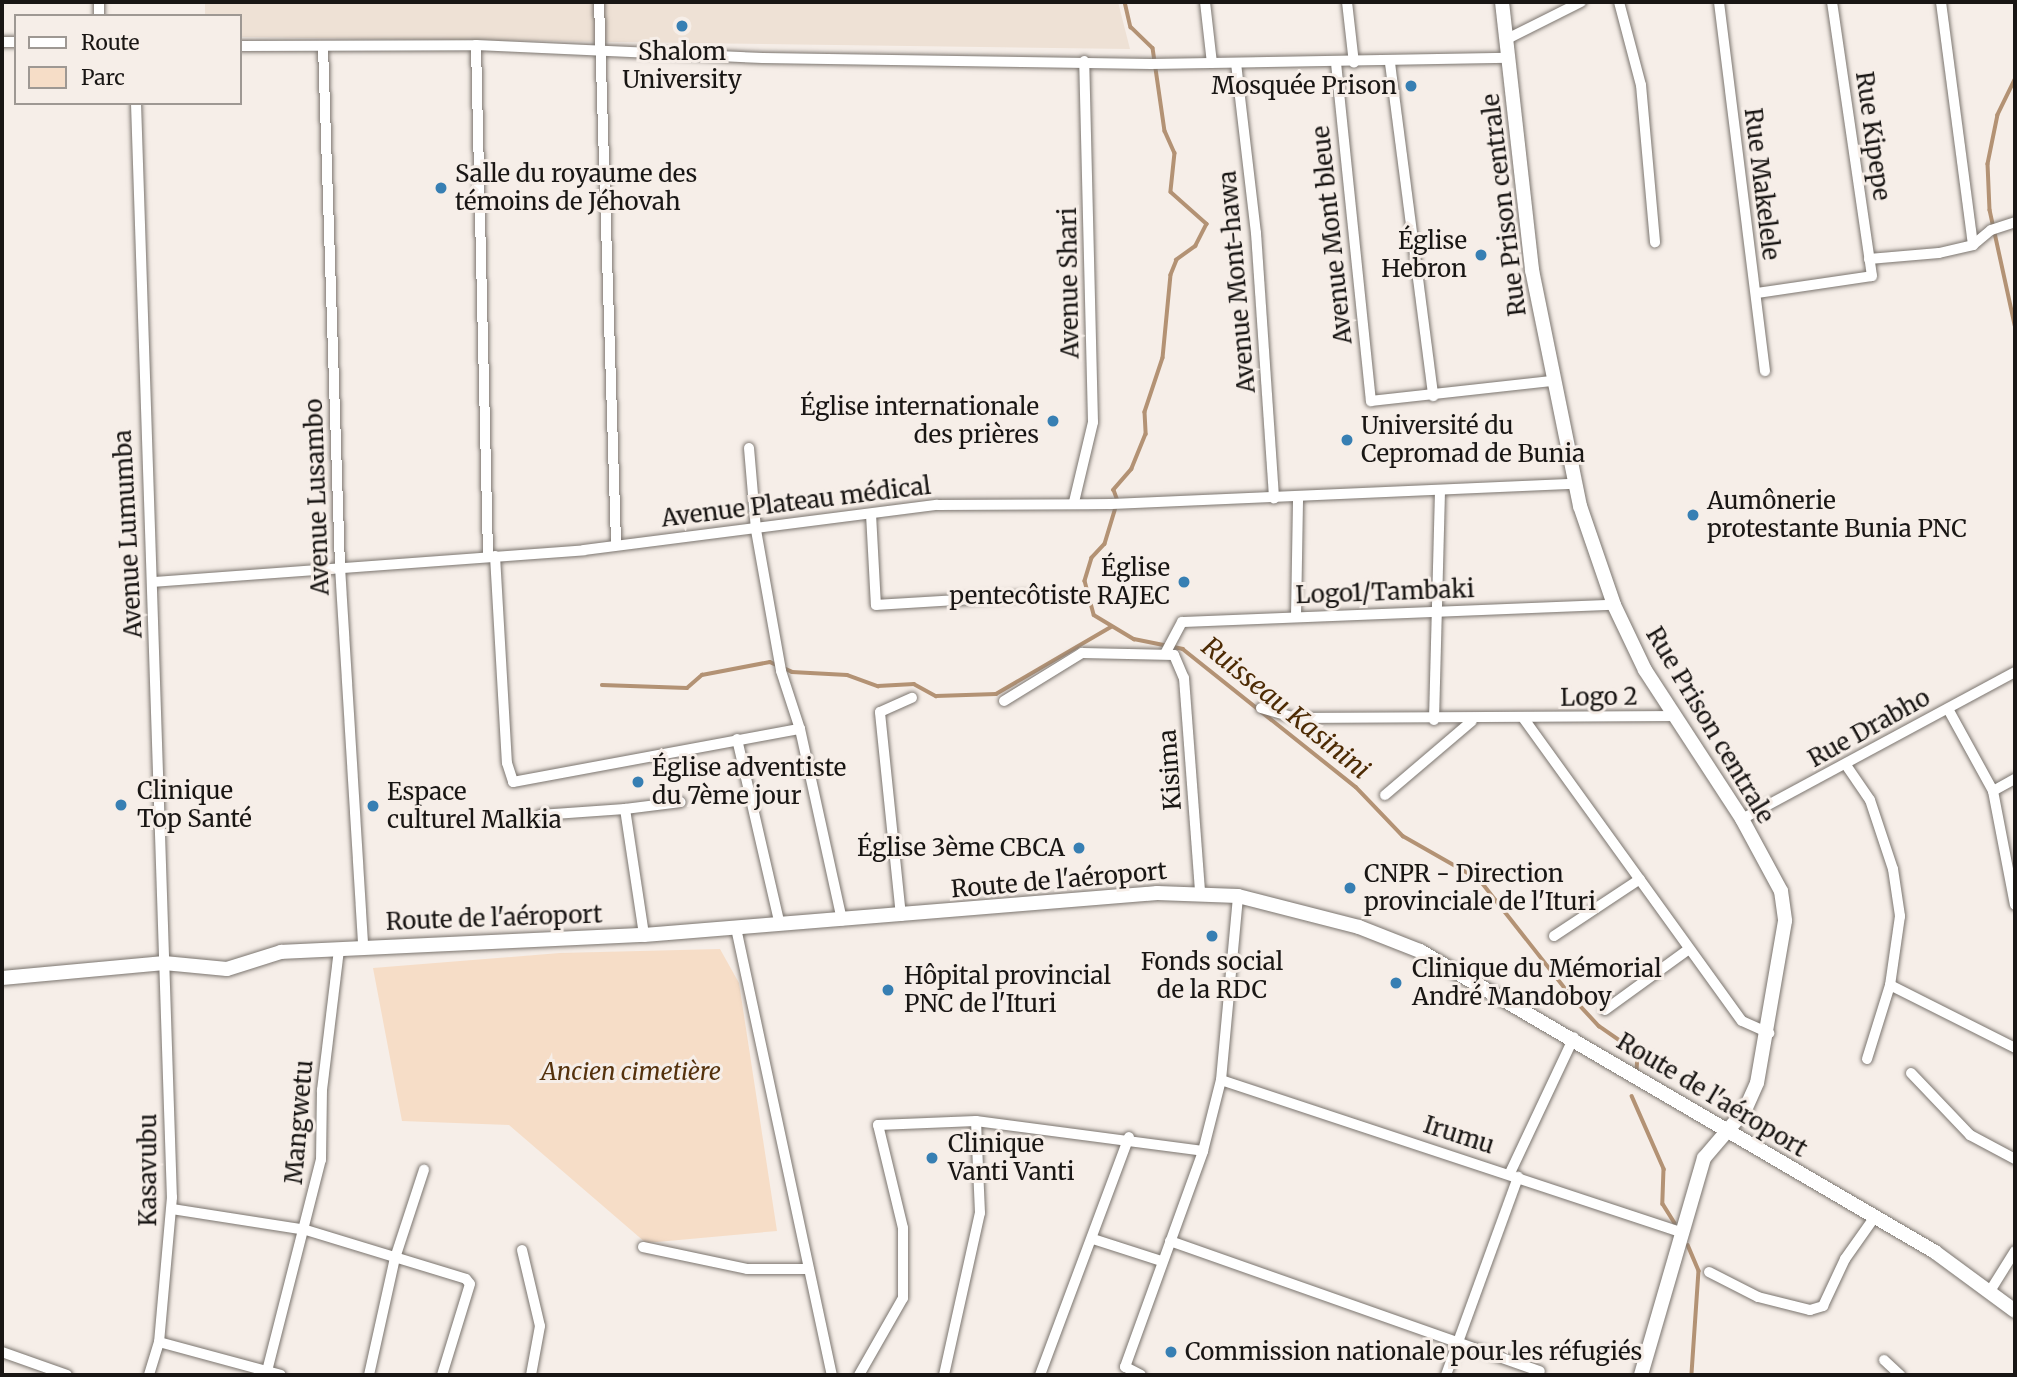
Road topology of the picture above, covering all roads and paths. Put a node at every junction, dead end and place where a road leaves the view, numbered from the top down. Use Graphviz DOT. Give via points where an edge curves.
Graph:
graph roads {
  1 [pos="599,2"];
  2 [pos="1205,2"];
  3 [pos="1347,2"];
  4 [pos="1502,2"];
  5 [pos="1581,2"];
  6 [pos="1619,2"];
  7 [pos="1718,2"];
  8 [pos="1832,2"];
  9 [pos="1941,2"];
  10 [pos="1507,39"];
  11 [pos="476,45"];
  12 [pos="242,46"];
  13 [pos="323,46"];
  14 [pos="604,50"];
  15 [pos="1509,58"];
  16 [pos="1084,61"];
  17 [pos="1212,63"];
  18 [pos="1236,63"];
  19 [pos="1336,63"];
  20 [pos="1354,63"];
  21 [pos="1390,63"];
  22 [pos="136,105"];
  23 [pos="2015,222"];
  24 [pos="1655,242"];
  25 [pos="1973,245"];
  26 [pos="1868,259"];
  27 [pos="1757,293"];
  28 [pos="1765,371"];
  29 [pos="1551,381"];
  30 [pos="1433,396"];
  31 [pos="749,448"];
  32 [pos="1575,484"];
  33 [pos="1440,489"];
  34 [pos="1298,497"];
  35 [pos="1275,498"];
  36 [pos="1074,502"];
  37 [pos="871,514"];
  38 [pos="756,530"];
  39 [pos="616,543"];
  40 [pos="491,556"];
  41 [pos="340,568"];
  42 [pos="153,582"];
  43 [pos="1041,595"];
  44 [pos="1614,605"];
  45 [pos="1437,611"];
  46 [pos="1296,616"];
  47 [pos="1167,647"];
  48 [pos="2015,672"];
  49 [pos="912,698"];
  50 [pos="1004,701"];
  51 [pos="1261,708"];
  52 [pos="1948,709"];
  53 [pos="1674,716"];
  54 [pos="1524,719"];
  55 [pos="1434,720"];
  56 [pos="1472,721"];
  57 [pos="800,729"];
  58 [pos="737,739"];
  59 [pos="1846,765"];
  60 [pos="2015,779"];
  61 [pos="1993,791"];
  62 [pos="1385,795"];
  63 [pos="681,802"];
  64 [pos="625,809"];
  65 [pos="540,816"];
  66 [pos="1742,820"];
  67 [pos="1640,878"];
  68 [pos="2014,884"];
  69 [pos="1200,893"];
  70 [pos="1238,896"];
  71 [pos="2015,905"];
  72 [pos="901,916"];
  73 [pos="842,920"];
  74 [pos="780,925"];
  75 [pos="736,928"];
  76 [pos="645,935"];
  77 [pos="1554,936"];
  78 [pos="363,947"];
  79 [pos="1689,949"];
  80 [pos="339,950"];
  81 [pos="164,963"];
  82 [pos="2,978"];
  83 [pos="1890,985"];
  84 [pos="1605,1010"];
  85 [pos="1769,1033"];
  86 [pos="1574,1037"];
  87 [pos="2015,1048"];
  88 [pos="1867,1059"];
  89 [pos="1911,1073"];
  90 [pos="1222,1080"];
  91 [pos="976,1121"];
  92 [pos="1726,1133"];
  93 [pos="1129,1137"];
  94 [pos="1203,1151"];
  95 [pos="2015,1159"];
  96 [pos="424,1170"];
  97 [pos="1514,1175"];
  98 [pos="172,1209"];
  99 [pos="1874,1218"];
  100 [pos="306,1230"];
  101 [pos="1683,1233"];
  102 [pos="1093,1239"];
  103 [pos="1170,1241"];
  104 [pos="643,1247"];
  105 [pos="522,1250"];
  106 [pos="2015,1251"];
  107 [pos="395,1258"];
  108 [pos="1161,1261"];
  109 [pos="808,1269"];
  110 [pos="1709,1272"];
  111 [pos="1990,1291"];
  112 [pos="2015,1311"];
  113 [pos="159,1342"];
  114 [pos="1458,1344"];
  115 [pos="2,1352"];
  116 [pos="1884,1360"];
  117 [pos="1540,1371"];
  118 [pos="267,1374"];
  119 [pos="67,1375"];
  120 [pos="149,1375"];
  121 [pos="281,1375"];
  122 [pos="369,1375"];
  123 [pos="442,1375"];
  124 [pos="531,1375"];
  125 [pos="832,1375"];
  126 [pos="859,1375"];
  127 [pos="944,1375"];
  128 [pos="1040,1375"];
  129 [pos="1141,1375"];
  130 [pos="1446,1375"];
  131 [pos="1641,1375"];
  132 [pos="1900,1375"];
  1 -- 14 [label="street"];
  2 -- 17 [label="street"];
  3 -- 20 [label="street"];
  4 -- 10 [label="street, Rue Prison centrale"];
  5 -- 10 [label="street"];
  6 -- 24 [label="street" via="1641,85"];
  7 -- 27 [label="street, Rue Makelele"];
  8 -- 26 [label="street, Rue Kipepe"];
  9 -- 25 [label="street"];
  10 -- 15 [label="street, Rue Prison centrale"];
  11 -- 13 [label="street"];
  11 -- 14 [label="street"];
  11 -- 40 [label="street"];
  12 -- 13 [label="street"];
  13 -- 41 [label="street, Avenue Lusambo"];
  14 -- 16 [label="street" via="763,58"];
  14 -- 39 [label="street"];
  15 -- 21 [label="street"];
  15 -- 29 [label="street, Rue Prison centrale" via="1532,270"];
  16 -- 17 [label="street"];
  16 -- 36 [label="street, Avenue Shari" via="1093,422"];
  17 -- 18 [label="street"];
  18 -- 19 [label="street"];
  18 -- 35 [label="street, Avenue Mont-hawa" via="1256,233"];
  19 -- 20 [label="street"];
  19 -- 30 [label="street, Avenue Mont bleue" via="1371,401"];
  20 -- 21 [label="street"];
  21 -- 30 [label="street"];
  22 -- 42 [label="street, Avenue Lumumba" via="143,441"];
  23 -- 25 [label="street" via="1996,228"];
  25 -- 26 [label="street"];
  26 -- 27 [label="street, Rue Kipepe" via="1871,276"];
  27 -- 28 [label="street, Rue Makelele"];
  29 -- 30 [label="street"];
  29 -- 32 [label="street, Rue Prison centrale"];
  31 -- 38 [label="street"];
  32 -- 33 [label="street, Avenue Plateau médical"];
  32 -- 44 [label="street, Rue Prison centrale"];
  33 -- 34 [label="street, Avenue Plateau médical"];
  33 -- 45 [label="street"];
  34 -- 35 [label="street, Avenue Plateau médical"];
  34 -- 46 [label="street"];
  35 -- 36 [label="street, Avenue Plateau médical"];
  36 -- 37 [label="street, Avenue Plateau médical" via="937,505"];
  37 -- 38 [label="street, Avenue Plateau médical"];
  37 -- 43 [label="street" via="876,605"];
  38 -- 39 [label="street, Avenue Plateau médical"];
  38 -- 57 [label="street" via="780,671"];
  39 -- 40 [label="street, Avenue Plateau médical"];
  40 -- 41 [label="street, Avenue Plateau médical"];
  40 -- 58 [label="street" via="513,782"];
  41 -- 42 [label="street, Avenue Plateau médical"];
  41 -- 78 [label="street, Avenue Lusambo"];
  42 -- 81 [label="street, Avenue Lumumba"];
  44 -- 45 [label="street, Logo1/Tambaki"];
  44 -- 53 [label="street, Rue Prison centrale"];
  45 -- 46 [label="street, Logo1/Tambaki"];
  45 -- 55 [label="street"];
  46 -- 47 [label="street, Logo1/Tambaki" via="1182,621"];
  47 -- 50 [label="street" via="1082,653"];
  47 -- 69 [label="street, Kisima" via="1184,678"];
  48 -- 52 [label="street, Rue Drabho"];
  49 -- 72 [label="street" via="880,712"];
  51 -- 55 [label="street, Logo 2" via="1297,718"];
  52 -- 59 [label="street, Rue Drabho"];
  52 -- 61 [label="street"];
  53 -- 54 [label="street, Logo 2"];
  53 -- 66 [label="street, Rue Prison centrale"];
  54 -- 56 [label="street, Logo 2"];
  54 -- 67 [label="street"];
  55 -- 56 [label="street, Logo 2"];
  56 -- 62 [label="street"];
  57 -- 58 [label="street"];
  57 -- 73 [label="street"];
  58 -- 74 [label="street"];
  59 -- 66 [label="street, Rue Drabho"];
  59 -- 83 [label="street" via="1870,800 1893,869 1900,916"];
  60 -- 61 [label="street"];
  61 -- 68 [label="street"];
  63 -- 64 [label="street"];
  64 -- 65 [label="street"];
  64 -- 76 [label="street"];
  66 -- 85 [label="street, Rue Prison centrale" via="1781,891 1785,922"];
  67 -- 77 [label="street"];
  67 -- 79 [label="street"];
  68 -- 71 [label="street"];
  69 -- 70 [label="street, Route de l'aéroport"];
  69 -- 72 [label="street, Route de l'aéroport"];
  70 -- 86 [label="street, Route de l'aéroport" via="1359,927 1420,951"];
  70 -- 90 [label="street"];
  72 -- 73 [label="street, Route de l'aéroport"];
  73 -- 74 [label="street, Route de l'aéroport"];
  74 -- 75 [label="street, Route de l'aéroport"];
  75 -- 76 [label="street, Route de l'aéroport"];
  75 -- 109 [label="street"];
  76 -- 78 [label="street, Route de l'aéroport"];
  78 -- 80 [label="street, Route de l'aéroport"];
  79 -- 84 [label="street"];
  79 -- 85 [label="street" via="1742,1021"];
  80 -- 81 [label="street, Route de l'aéroport" via="281,952 227,969"];
  80 -- 100 [label="street, Mangwetu" via="322,1090 321,1160"];
  81 -- 82 [label="street, Route de l'aéroport"];
  81 -- 98 [label="street, Kasavubu"];
  83 -- 87 [label="street"];
  83 -- 88 [label="street"];
  85 -- 92 [label="street, Rue Prison centrale" via="1753,1092"];
  86 -- 92 [label="street, Route de l'aéroport"];
  86 -- 97 [label="street"];
  89 -- 95 [label="street" via="1970,1135"];
  90 -- 94 [label="street"];
  90 -- 97 [label="street, Irumu"];
  91 -- 93 [label="street"];
  91 -- 126 [label="street" via="878,1125 903,1228 903,1298"];
  91 -- 127 [label="street" via="980,1213"];
  92 -- 99 [label="street, Route de l'aéroport"];
  92 -- 101 [label="street, Rue Prison centrale" via="1704,1158"];
  93 -- 94 [label="street"];
  93 -- 102 [label="street"];
  94 -- 103 [label="street"];
  96 -- 107 [label="street"];
  97 -- 101 [label="street, Irumu"];
  97 -- 114 [label="street"];
  98 -- 100 [label="street"];
  98 -- 113 [label="street, Kasavubu"];
  99 -- 110 [label="street" via="1845,1259 1823,1306 1810,1310 1758,1297"];
  99 -- 111 [label="street, Route de l'aéroport"];
  100 -- 107 [label="street"];
  100 -- 118 [label="street, Mangwetu"];
  101 -- 131 [label="street, Rue Prison centrale"];
  102 -- 108 [label="street"];
  102 -- 128 [label="street"];
  103 -- 108 [label="street"];
  103 -- 114 [label="street"];
  104 -- 109 [label="street" via="747,1269"];
  105 -- 124 [label="street" via="540,1326"];
  106 -- 111 [label="street"];
  107 -- 122 [label="street"];
  107 -- 123 [label="street" via="470,1284"];
  108 -- 129 [label="street" via="1125,1367"];
  109 -- 125 [label="street"];
  111 -- 112 [label="street, Route de l'aéroport"];
  113 -- 118 [label="street"];
  113 -- 120 [label="street, Kasavubu"];
  114 -- 117 [label="street"];
  114 -- 130 [label="street"];
  115 -- 119 [label="street"];
  116 -- 132 [label="street"];
  118 -- 121 [label="street"];
}
